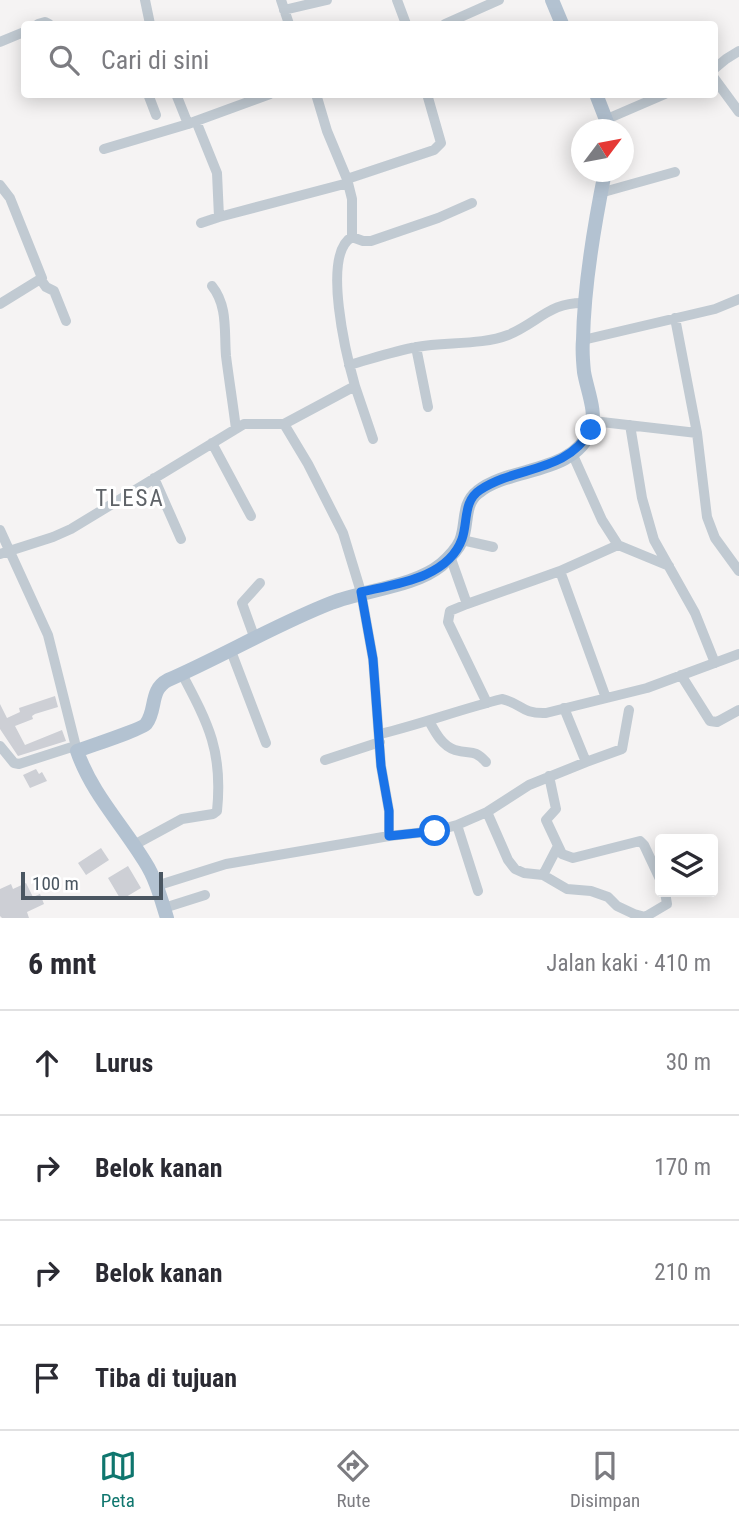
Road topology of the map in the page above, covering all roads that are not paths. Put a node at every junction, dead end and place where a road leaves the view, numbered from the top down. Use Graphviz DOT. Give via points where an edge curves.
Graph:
graph roads {
  1 [pos="145,0"];
  2 [pos="327,0"];
  3 [pos="397,0"];
  4 [pos="499,0"];
  5 [pos="552,0"];
  6 [pos="283,5"];
  7 [pos="149,21"];
  8 [pos="405,21"];
  9 [pos="452,21"];
  10 [pos="561,21"];
  11 [pos="21,33"];
  12 [pos="0,41"];
  13 [pos="739,51"];
  14 [pos="718,66"];
  15 [pos="718,82"];
  16 [pos="150,98"];
  17 [pos="178,98"];
  18 [pos="259,98"];
  19 [pos="317,98"];
  20 [pos="428,98"];
  21 [pos="598,98"];
  22 [pos="658,98"];
  23 [pos="739,112"];
  24 [pos="156,115"];
  25 [pos="607,119"];
  26 [pos="618,119"];
  27 [pos="192,123"];
  28 [pos="104,149"];
  29 [pos="675,172"];
  30 [pos="347,181"];
  31 [pos="603,182"];
  32 [pos="0,185"];
  33 [pos="600,193"];
  34 [pos="472,203"];
  35 [pos="219,217"];
  36 [pos="201,223"];
  37 [pos="352,237"];
  38 [pos="41,280"];
  39 [pos="212,286"];
  40 [pos="739,299"];
  41 [pos="586,303"];
  42 [pos="0,304"];
  43 [pos="675,318"];
  44 [pos="66,321"];
  45 [pos="583,340"];
  46 [pos="416,347"];
  47 [pos="349,365"];
  48 [pos="355,386"];
  49 [pos="428,407"];
  50 [pos="593,421"];
  51 [pos="284,424"];
  52 [pos="630,425"];
  53 [pos="236,429"];
  54 [pos="698,433"];
  55 [pos="373,439"];
  56 [pos="212,443"];
  57 [pos="572,453"];
  58 [pos="154,478"];
  59 [pos="251,516"];
  60 [pos="0,530"];
  61 [pos="181,539"];
  62 [pos="462,540"];
  63 [pos="618,545"];
  64 [pos="493,547"];
  65 [pos="6,553"];
  66 [pos="450,556"];
  67 [pos="669,566"];
  68 [pos="560,571"];
  69 [pos="739,571"];
  70 [pos="260,583"];
  71 [pos="361,592"];
  72 [pos="467,604"];
  73 [pos="255,639"];
  74 [pos="231,651"];
  75 [pos="739,654"];
  76 [pos="715,663"];
  77 [pos="181,674"];
  78 [pos="681,675"];
  79 [pos="606,698"];
  80 [pos="487,702"];
  81 [pos="564,708"];
  82 [pos="629,710"];
  83 [pos="739,710"];
  84 [pos="429,721"];
  85 [pos="380,738"];
  86 [pos="266,743"];
  87 [pos="0,746"];
  88 [pos="76,749"];
  89 [pos="325,760"];
  90 [pos="486,762"];
  91 [pos="586,762"];
  92 [pos="549,776"];
  93 [pos="487,812"];
  94 [pos="457,825"];
  95 [pos="389,836"];
  96 [pos="134,845"];
  97 [pos="558,846"];
  98 [pos="655,868"];
  99 [pos="543,875"];
  100 [pos="156,886"];
  101 [pos="478,891"];
  102 [pos="205,895"];
  103 [pos="666,897"];
  104 [pos="166,913"];
  105 [pos="647,917"];
  1 -- 7 [label="street"];
  2 -- 6 [label="street"];
  3 -- 8 [label="street"];
  4 -- 9 [label="street"];
  5 -- 10 [label="main road"];
  11 -- 12 [label="street"];
  13 -- 14 [label="street"];
  15 -- 23 [label="street"];
  16 -- 24 [label="street"];
  17 -- 27 [label="street"];
  18 -- 27 [label="street"];
  19 -- 30 [label="street"];
  20 -- 30 [label="street" via="441,143 434,150"];
  21 -- 25 [label="main road"];
  22 -- 26 [label="street"];
  27 -- 28 [label="street"];
  27 -- 35 [label="street" via="217,173"];
  29 -- 33 [label="street"];
  30 -- 35 [label="street"];
  30 -- 37 [label="street"];
  31 -- 33 [label="main road"];
  32 -- 38 [label="street"];
  33 -- 41 [label="main road"];
  34 -- 37 [label="street" via="371,241"];
  35 -- 36 [label="street"];
  37 -- 47 [label="street" via="338,259 339,320"];
  38 -- 42 [label="street"];
  38 -- 44 [label="street" via="54,291"];
  39 -- 53 [label="street" via="223,310"];
  40 -- 43 [label="street"];
  41 -- 45 [label="main road"];
  41 -- 46 [label="street" via="553,308 492,340"];
  43 -- 45 [label="street"];
  43 -- 54 [label="street"];
  45 -- 50 [label="main road"];
  46 -- 47 [label="street"];
  46 -- 49 [label="street"];
  47 -- 48 [label="street"];
  48 -- 51 [label="street"];
  48 -- 55 [label="street"];
  50 -- 52 [label="street"];
  50 -- 57 [label="main road" via="585,440"];
  51 -- 53 [label="street" via="249,422"];
  51 -- 71 [label="street" via="343,533"];
  52 -- 54 [label="street"];
  52 -- 67 [label="street" via="648,519"];
  53 -- 56 [label="street"];
  54 -- 69 [label="street" via="707,517 715,538"];
  56 -- 58 [label="street"];
  56 -- 59 [label="street"];
  57 -- 62 [label="main road" via="478,491 468,506"];
  57 -- 63 [label="street"];
  58 -- 61 [label="street"];
  58 -- 65 [label="street" via="71,528"];
  60 -- 65 [label="street"];
  62 -- 64 [label="street"];
  62 -- 66 [label="main road"];
  63 -- 67 [label="street"];
  63 -- 68 [label="street"];
  65 -- 88 [label="street" via="48,635"];
  66 -- 71 [label="main road" via="411,580"];
  66 -- 72 [label="street"];
  67 -- 76 [label="street"];
  68 -- 72 [label="street"];
  68 -- 79 [label="street"];
  70 -- 73 [label="street" via="242,603"];
  71 -- 73 [label="main road"];
  71 -- 85 [label="street"];
  72 -- 80 [label="street" via="450,611 448,622"];
  73 -- 74 [label="main road"];
  74 -- 77 [label="main road"];
  74 -- 86 [label="street"];
  75 -- 76 [label="street"];
  76 -- 78 [label="street"];
  77 -- 88 [label="main road" via="159,686 142,728"];
  77 -- 96 [label="street" via="217,754 217,811 182,819"];
  78 -- 79 [label="street"];
  78 -- 83 [label="street" via="710,721"];
  79 -- 81 [label="street"];
  80 -- 81 [label="street" via="502,699 533,713"];
  80 -- 84 [label="street"];
  81 -- 91 [label="street"];
  82 -- 91 [label="street" via="622,749"];
  84 -- 85 [label="street"];
  84 -- 90 [label="street" via="452,750 476,752"];
  85 -- 89 [label="street"];
  85 -- 95 [label="street"];
  87 -- 88 [label="street" via="19,764"];
  88 -- 96 [label="main road" via="100,800"];
  91 -- 92 [label="street"];
  92 -- 93 [label="street"];
  92 -- 97 [label="street" via="556,809 546,820"];
  93 -- 94 [label="street"];
  93 -- 99 [label="street" via="515,869"];
  94 -- 95 [label="street"];
  94 -- 101 [label="street"];
  95 -- 100 [label="street" via="226,864"];
  96 -- 100 [label="main road"];
  97 -- 98 [label="street" via="573,858 640,841"];
  97 -- 99 [label="street"];
  99 -- 105 [label="street" via="566,889 591,891"];
  100 -- 104 [label="main road"];
  102 -- 104 [label="street"];
  103 -- 105 [label="street" via="667,904"];
}
